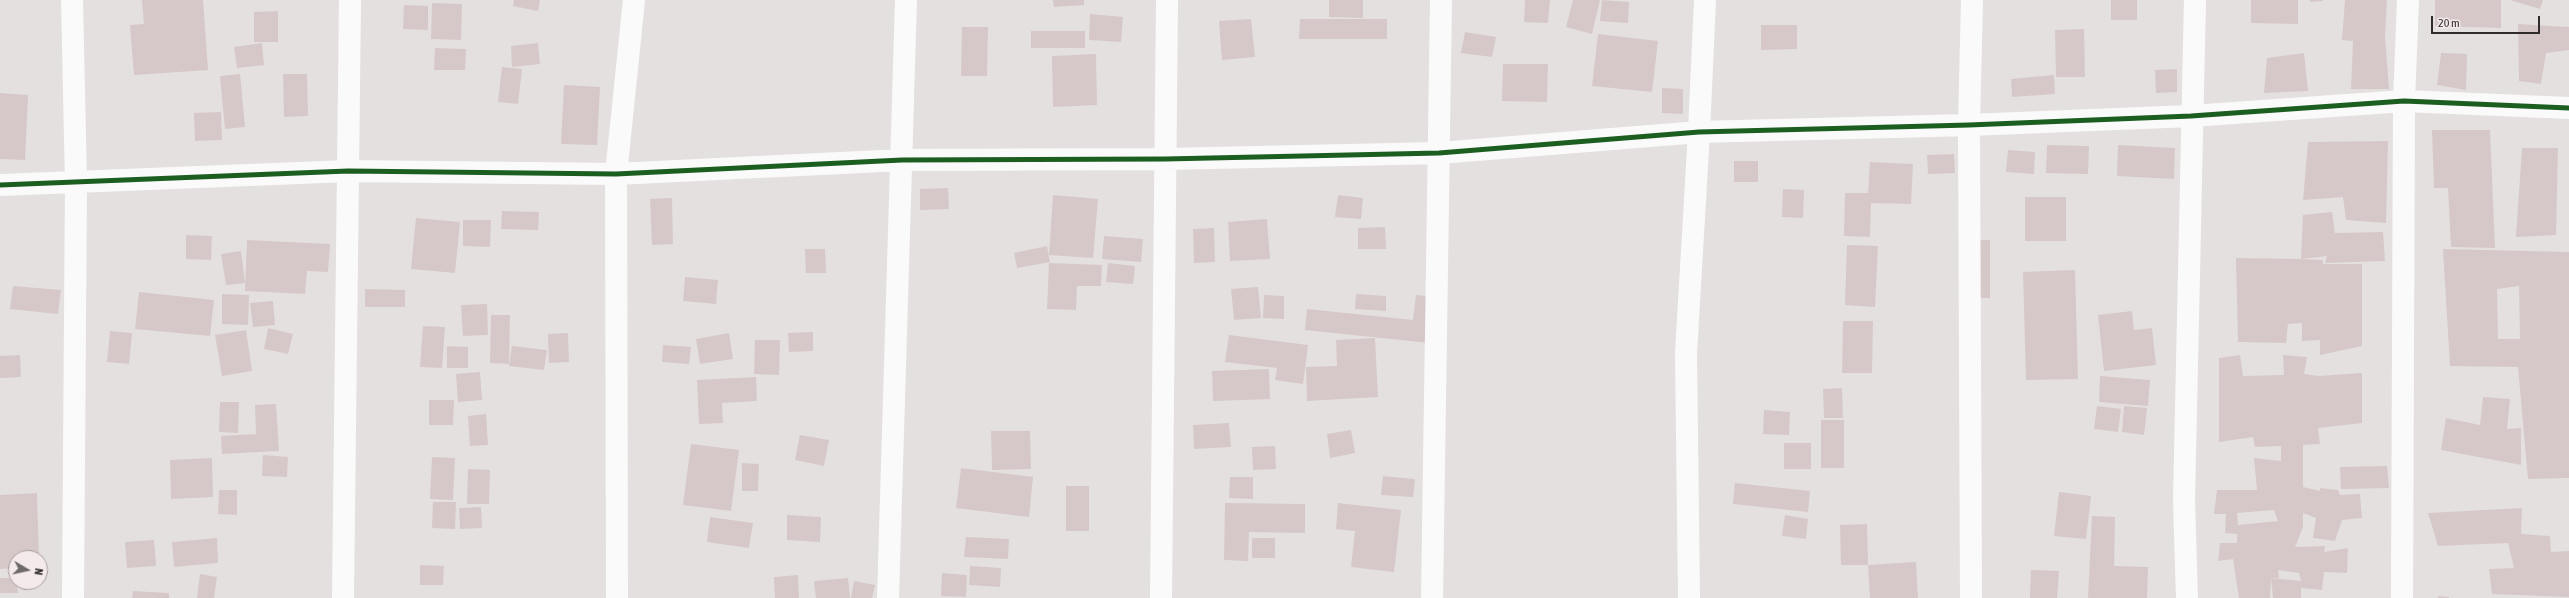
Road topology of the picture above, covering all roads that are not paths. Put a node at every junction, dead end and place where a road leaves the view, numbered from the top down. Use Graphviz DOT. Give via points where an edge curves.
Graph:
graph roads {
  1 [pos="72,0"];
  2 [pos="350,0"];
  3 [pos="634,0"];
  4 [pos="906,0"];
  5 [pos="1167,0"];
  6 [pos="1441,0"];
  7 [pos="1705,0"];
  8 [pos="1972,0"];
  9 [pos="2195,0"];
  10 [pos="2408,0"];
  11 [pos="2404,101"];
  12 [pos="2569,108"];
  13 [pos="2191,116"];
  14 [pos="1969,125"];
  15 [pos="1700,132"];
  16 [pos="1439,153"];
  17 [pos="1164,159"];
  18 [pos="902,160"];
  19 [pos="348,171"];
  20 [pos="616,174"];
  21 [pos="76,182"];
  22 [pos="0,185"];
  23 [pos="74,598"];
  24 [pos="343,598"];
  25 [pos="617,598"];
  26 [pos="888,598"];
  27 [pos="1161,598"];
  28 [pos="1432,598"];
  29 [pos="1689,598"];
  30 [pos="1971,598"];
  31 [pos="2187,598"];
  32 [pos="2402,598"];
  1 -- 21 [label="street"];
  2 -- 19 [label="street"];
  3 -- 20 [label="street"];
  4 -- 18 [label="street"];
  5 -- 17 [label="street"];
  6 -- 16 [label="street"];
  7 -- 15 [label="street"];
  8 -- 14 [label="street"];
  9 -- 13 [label="street"];
  10 -- 11 [label="street"];
  11 -- 12 [label="street"];
  11 -- 13 [label="street"];
  11 -- 32 [label="street"];
  13 -- 14 [label="street"];
  13 -- 31 [label="street" via="2184,500"];
  14 -- 15 [label="street"];
  14 -- 30 [label="street"];
  15 -- 16 [label="street"];
  15 -- 29 [label="street" via="1686,353"];
  16 -- 17 [label="street"];
  16 -- 28 [label="street"];
  17 -- 18 [label="street"];
  17 -- 27 [label="street"];
  18 -- 20 [label="street"];
  18 -- 26 [label="street"];
  19 -- 20 [label="street"];
  19 -- 21 [label="street"];
  19 -- 24 [label="street"];
  20 -- 25 [label="street"];
  21 -- 22 [label="street"];
  21 -- 23 [label="street"];
}
